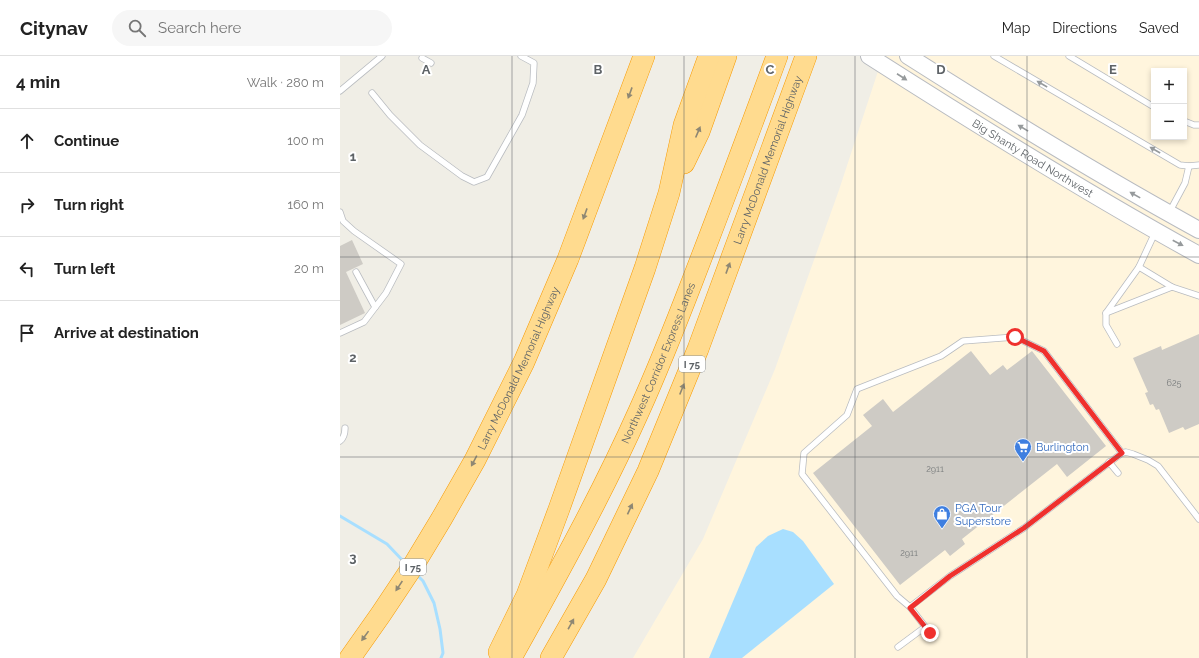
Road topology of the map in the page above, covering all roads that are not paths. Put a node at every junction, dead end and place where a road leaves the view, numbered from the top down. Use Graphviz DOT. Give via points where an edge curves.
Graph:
graph roads {
  1 [pos="382,56"];
  2 [pos="522,56"];
  3 [pos="644,56"];
  4 [pos="709,56"];
  5 [pos="726,56"];
  6 [pos="777,56"];
  7 [pos="869,56"];
  8 [pos="994,56"];
  9 [pos="1069,56"];
  10 [pos="806,57"];
  11 [pos="422,58"];
  12 [pos="915,59"];
  13 [pos="431,63"];
  14 [pos="340,91"];
  15 [pos="372,93"];
  16 [pos="1151,105"];
  17 [pos="1187,123"];
  18 [pos="1199,125"];
  19 [pos="1199,165"];
  20 [pos="1189,166"];
  21 [pos="669,193"];
  22 [pos="340,212"];
  23 [pos="1169,214"];
  24 [pos="1199,230"];
  25 [pos="1157,232"];
  26 [pos="1199,255"];
  27 [pos="1138,266"];
  28 [pos="356,272"];
  29 [pos="1172,287"];
  30 [pos="1199,296"];
  31 [pos="375,307"];
  32 [pos="1106,314"];
  33 [pos="340,333"];
  34 [pos="1117,344"];
  35 [pos="345,428"];
  36 [pos="340,441"];
  37 [pos="1122,453"];
  38 [pos="1109,462"];
  39 [pos="1118,473"];
  40 [pos="1197,511"];
  41 [pos="1199,519"];
  42 [pos="910,608"];
  43 [pos="925,627"];
  44 [pos="930,633"];
  45 [pos="898,647"];
  46 [pos="350,658"];
  47 [pos="496,658"];
  48 [pos="511,658"];
  49 [pos="552,658"];
  1 -- 14 [label="lane"];
  2 -- 15 [label="lane" via="534,63 533,83 522,115 487,177 474,182 420,145"];
  3 -- 46 [label="highway, Larry McDonald Memorial Highway / I 75, one-way" via="568,259 524,362 475,460 442,518 413,566"];
  4 -- 21 [label="highway" via="684,125"];
  21 -- 5 [label="highway, one-way" via="699,132"];
  6 -- 48 [label="highway, Northwest Corridor Express Lanes" via="670,339 639,411 606,482"];
  7 -- 25 [label="street, Big Shanty Road Northwest, one-way" via="1030,158"];
  20 -- 8 [label="lane, one-way" via="1180,165"];
  9 -- 16 [label="lane"];
  49 -- 10 [label="highway, Larry McDonald Memorial Highway / I 75, one-way" via="596,579 648,471 698,349"];
  11 -- 13 [label="lane"];
  23 -- 12 [label="street, Big Shanty Road Northwest, one-way" via="1020,127"];
  17 -- 18 [label="lane"];
  19 -- 20 [label="lane"];
  20 -- 23 [label="lane" via="1186,183"];
  21 -- 47 [label="highway" via="554,524 527,595"];
  22 -- 31 [label="lane" via="343,221 354,231 401,264 386,293"];
  23 -- 24 [label="street, Big Shanty Road Northwest"];
  23 -- 25 [label="street"];
  25 -- 26 [label="street, Big Shanty Road Northwest, one-way"];
  25 -- 27 [label="lane"];
  27 -- 29 [label="lane"];
  27 -- 32 [label="lane"];
  28 -- 31 [label="lane"];
  29 -- 30 [label="lane"];
  29 -- 32 [label="lane"];
  31 -- 33 [label="lane" via="364,322"];
  32 -- 34 [label="lane" via="1106,325"];
  35 -- 36 [label="lane" via="345,434"];
  37 -- 38 [label="lane"];
  37 -- 40 [label="lane" via="1133,454 1158,466"];
  37 -- 42 [label="lane" via="1044,351 1015,337 963,341 942,356 857,389 847,415 804,453 802,474 897,596"];
  38 -- 39 [label="lane"];
  38 -- 42 [label="lane" via="1024,528 950,576"];
  40 -- 41 [label="lane"];
  42 -- 43 [label="lane"];
  43 -- 44 [label="lane"];
  43 -- 45 [label="lane"];
}
